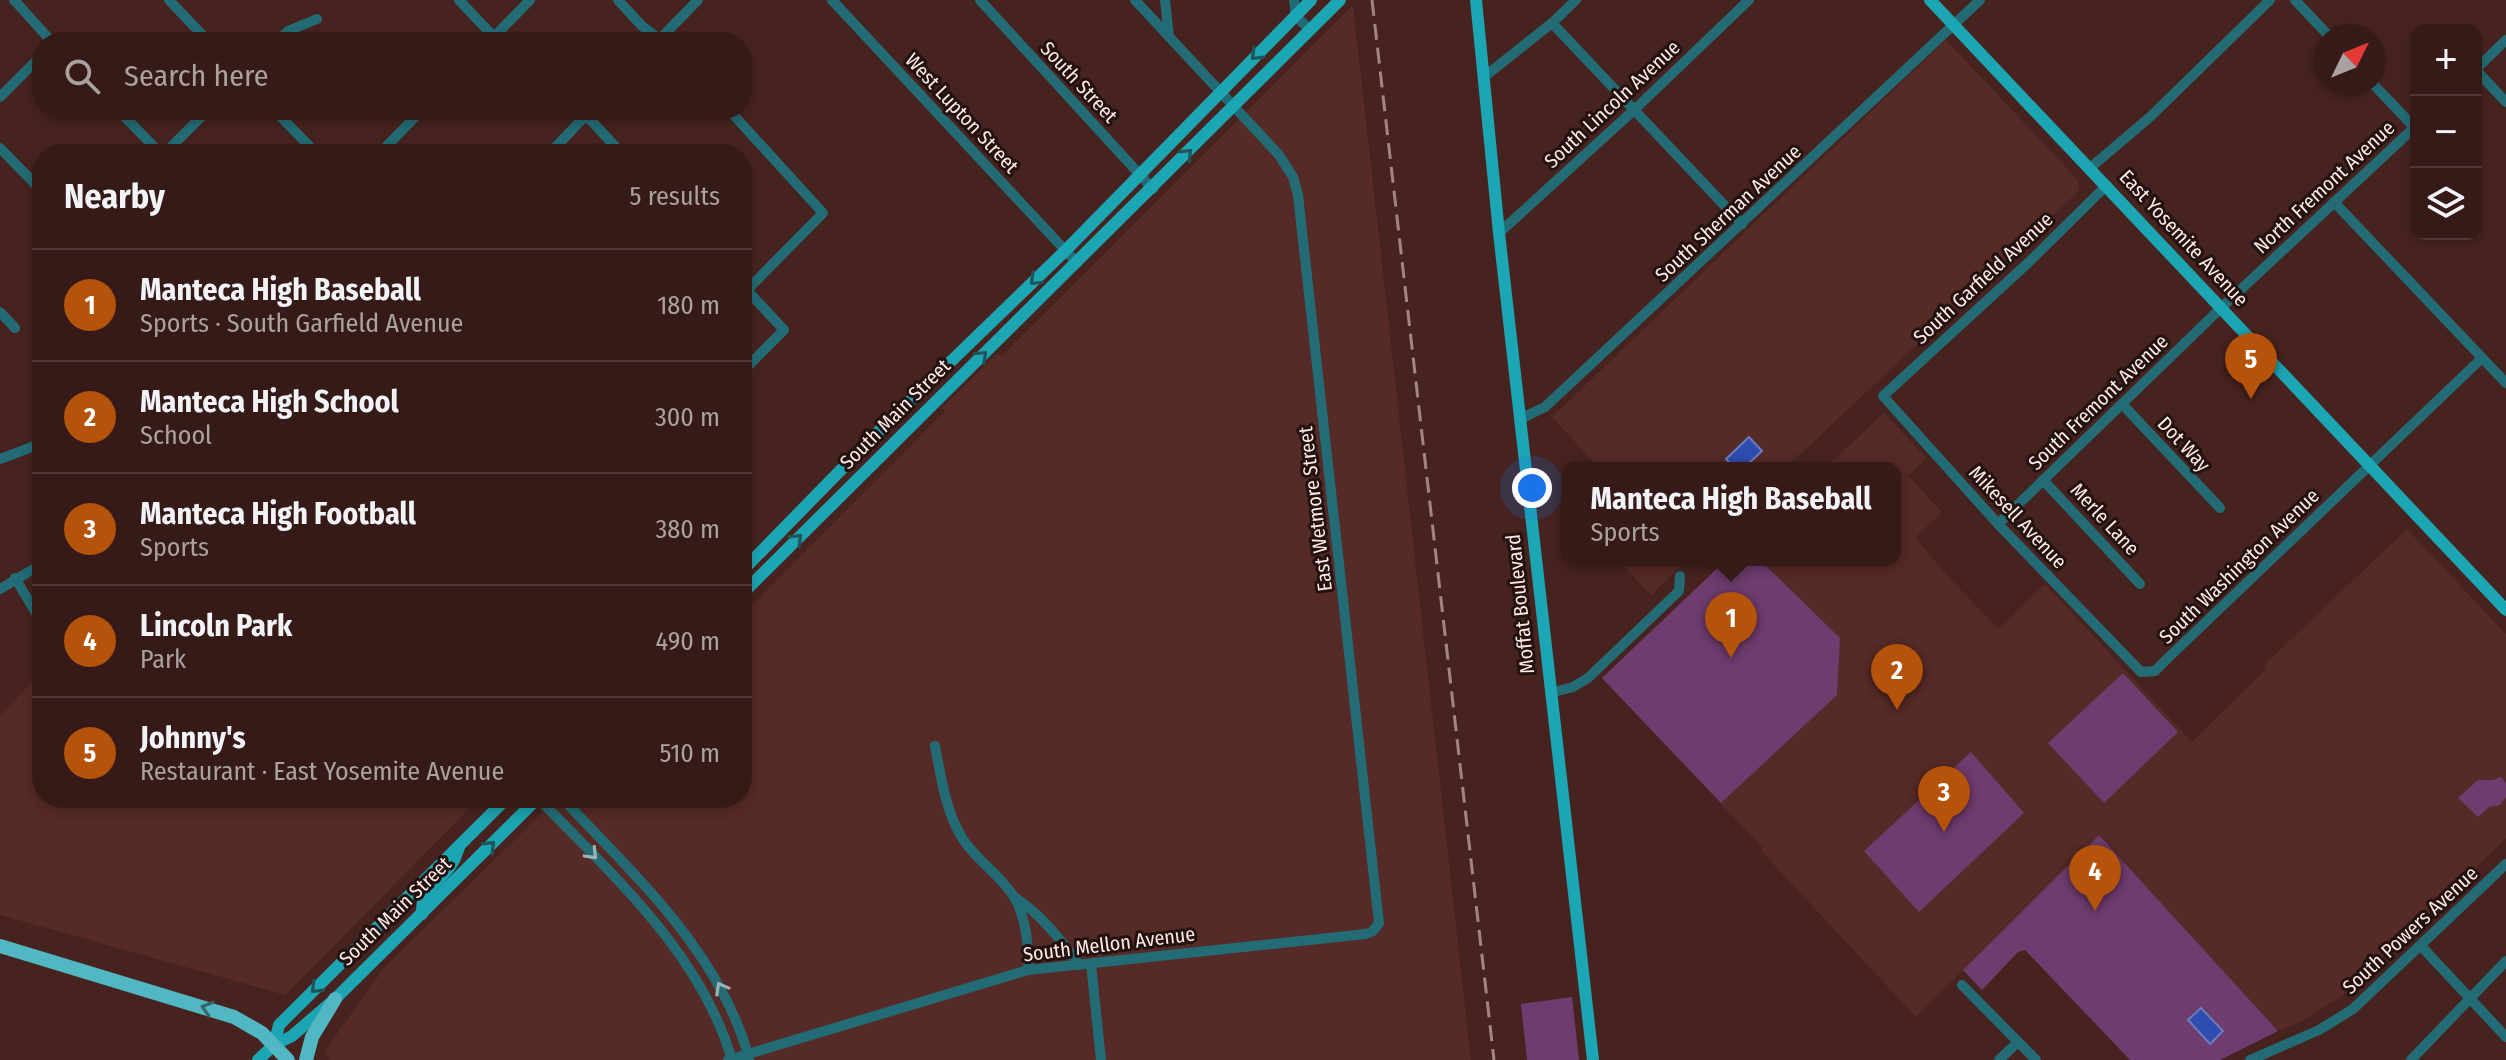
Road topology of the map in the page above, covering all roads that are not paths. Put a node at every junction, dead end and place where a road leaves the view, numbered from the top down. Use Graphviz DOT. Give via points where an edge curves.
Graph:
graph roads {
  1 [pos="14,0"];
  2 [pos="169,0"];
  3 [pos="459,0"];
  4 [pos="530,0"];
  5 [pos="618,0"];
  6 [pos="698,0"];
  7 [pos="832,0"];
  8 [pos="980,0"];
  9 [pos="1135,0"];
  10 [pos="1165,0"];
  11 [pos="1294,0"];
  12 [pos="1311,0"];
  13 [pos="1340,0"];
  14 [pos="1476,0"];
  15 [pos="1576,0"];
  16 [pos="1749,0"];
  17 [pos="1930,0"];
  18 [pos="1980,0"];
  19 [pos="2270,0"];
  20 [pos="2295,0"];
  21 [pos="1296,16"];
  22 [pos="317,19"];
  23 [pos="1552,23"];
  24 [pos="2318,24"];
  25 [pos="1954,25"];
  26 [pos="1310,30"];
  27 [pos="43,32"];
  28 [pos="199,32"];
  29 [pos="287,32"];
  30 [pos="485,32"];
  31 [pos="500,32"];
  32 [pos="649,32"];
  33 [pos="668,32"];
  34 [pos="1169,37"];
  35 [pos="2506,40"];
  36 [pos="2482,64"];
  37 [pos="32,65"];
  38 [pos="2482,76"];
  39 [pos="1484,77"];
  40 [pos="1219,92"];
  41 [pos="2385,96"];
  42 [pos="0,97"];
  43 [pos="2506,102"];
  44 [pos="1234,107"];
  45 [pos="1634,110"];
  46 [pos="128,120"];
  47 [pos="198,120"];
  48 [pos="284,120"];
  49 [pos="412,120"];
  50 [pos="582,120"];
  51 [pos="595,120"];
  52 [pos="738,120"];
  53 [pos="2410,121"];
  54 [pos="2410,131"];
  55 [pos="152,144"];
  56 [pos="172,144"];
  57 [pos="307,144"];
  58 [pos="389,144"];
  59 [pos="559,144"];
  60 [pos="614,144"];
  61 [pos="0,148"];
  62 [pos="2090,168"];
  63 [pos="1140,175"];
  64 [pos="32,181"];
  65 [pos="2107,185"];
  66 [pos="1153,189"];
  67 [pos="2334,202"];
  68 [pos="1742,224"];
  69 [pos="1499,233"];
  70 [pos="1065,251"];
  71 [pos="1077,263"];
  72 [pos="752,280"];
  73 [pos="752,296"];
  74 [pos="2222,307"];
  75 [pos="0,312"];
  76 [pos="15,328"];
  77 [pos="2482,358"];
  78 [pos="752,362"];
  79 [pos="2506,383"];
  80 [pos="1883,396"];
  81 [pos="2122,404"];
  82 [pos="1520,419"];
  83 [pos="878,432"];
  84 [pos="890,446"];
  85 [pos="32,447"];
  86 [pos="0,459"];
  87 [pos="2371,465"];
  88 [pos="2043,480"];
  89 [pos="2220,508"];
  90 [pos="1998,524"];
  91 [pos="752,561"];
  92 [pos="32,569"];
  93 [pos="1680,576"];
  94 [pos="15,578"];
  95 [pos="752,584"];
  96 [pos="2140,584"];
  97 [pos="0,589"];
  98 [pos="32,606"];
  99 [pos="2506,610"];
  100 [pos="2128,661"];
  101 [pos="1550,693"];
  102 [pos="935,746"];
  103 [pos="497,808"];
  104 [pos="528,808"];
  105 [pos="547,808"];
  106 [pos="571,808"];
  107 [pos="460,844"];
  108 [pos="2506,864"];
  109 [pos="1014,897"];
  110 [pos="422,914"];
  111 [pos="1358,935"];
  112 [pos="0,946"];
  113 [pos="2421,946"];
  114 [pos="352,952"];
  115 [pos="2506,961"];
  116 [pos="1091,964"];
  117 [pos="1079,965"];
  118 [pos="368,967"];
  119 [pos="1028,970"];
  120 [pos="1962,985"];
  121 [pos="335,999"];
  122 [pos="2470,999"];
  123 [pos="2506,1037"];
  124 [pos="2018,1042"];
  125 [pos="274,1045"];
  126 [pos="749,1057"];
  127 [pos="258,1060"];
  128 [pos="288,1060"];
  129 [pos="306,1060"];
  130 [pos="731,1060"];
  131 [pos="1101,1060"];
  132 [pos="1593,1060"];
  133 [pos="1999,1060"];
  134 [pos="2036,1060"];
  135 [pos="2250,1060"];
  136 [pos="2411,1060"];
  1 -- 27 [label="street"];
  2 -- 28 [label="street"];
  3 -- 30 [label="street"];
  4 -- 31 [label="street"];
  5 -- 32 [label="street"];
  6 -- 33 [label="street"];
  7 -- 70 [label="street, West Lupton Street"];
  8 -- 63 [label="street, South Street"];
  9 -- 34 [label="street, East Wetmore Street"];
  10 -- 34 [label="street"];
  11 -- 21 [label="street"];
  12 -- 21 [label="main road, South Main Street"];
  13 -- 26 [label="main road, South Main Street"];
  14 -- 39 [label="main road, Moffat Boulevard"];
  15 -- 23 [label="street"];
  16 -- 45 [label="street, South Lincoln Avenue"];
  17 -- 25 [label="main road, East Yosemite Avenue"];
  18 -- 25 [label="street, South Sherman Avenue"];
  19 -- 62 [label="street"];
  20 -- 24 [label="street"];
  21 -- 26 [label="street"];
  21 -- 40 [label="main road, South Main Street, one-way"];
  22 -- 29 [label="street"];
  23 -- 39 [label="street"];
  23 -- 45 [label="street"];
  25 -- 62 [label="main road, East Yosemite Avenue"];
  25 -- 68 [label="street, South Sherman Avenue"];
  26 -- 44 [label="main road, South Main Street"];
  34 -- 40 [label="street, East Wetmore Street"];
  35 -- 36 [label="street"];
  37 -- 42 [label="street"];
  38 -- 43 [label="street"];
  39 -- 69 [label="main road, Moffat Boulevard"];
  40 -- 44 [label="street, East Wetmore Street"];
  40 -- 63 [label="main road, South Main Street"];
  41 -- 53 [label="street"];
  66 -- 44 [label="main road, South Main Street, one-way"];
  44 -- 111 [label="street, East Wetmore Street" via="1279,155 1298,195 1379,912 1377,928"];
  45 -- 68 [label="street"];
  45 -- 69 [label="street, South Lincoln Avenue"];
  46 -- 55 [label="street"];
  47 -- 56 [label="street"];
  48 -- 57 [label="street"];
  49 -- 58 [label="street"];
  50 -- 59 [label="street"];
  51 -- 60 [label="street"];
  52 -- 72 [label="street" via="823,213"];
  54 -- 67 [label="street, North Fremont Avenue"];
  61 -- 64 [label="street"];
  62 -- 65 [label="main road, East Yosemite Avenue"];
  63 -- 66 [label="street, South Street"];
  63 -- 70 [label="main road, South Main Street"];
  65 -- 74 [label="main road, East Yosemite Avenue"];
  65 -- 80 [label="street, South Garfield Avenue"];
  66 -- 71 [label="main road, South Main Street"];
  67 -- 74 [label="street, North Fremont Avenue"];
  67 -- 77 [label="street"];
  68 -- 82 [label="street, South Sherman Avenue" via="1545,407"];
  69 -- 82 [label="main road, Moffat Boulevard"];
  70 -- 71 [label="street"];
  70 -- 83 [label="main road, South Main Street, one-way"];
  84 -- 71 [label="main road, South Main Street, one-way"];
  73 -- 78 [label="street" via="784,330"];
  74 -- 81 [label="street, South Fremont Avenue"];
  74 -- 87 [label="main road, East Yosemite Avenue"];
  75 -- 76 [label="street"];
  77 -- 79 [label="street"];
  77 -- 87 [label="street"];
  80 -- 90 [label="street, Mikesell Avenue"];
  81 -- 88 [label="street, South Fremont Avenue"];
  81 -- 89 [label="street, Dot Way"];
  82 -- 101 [label="main road, Moffat Boulevard"];
  83 -- 84 [label="main road"];
  83 -- 91 [label="main road, South Main Street"];
  95 -- 84 [label="main road, South Main Street, one-way"];
  85 -- 86 [label="street"];
  87 -- 99 [label="main road, East Yosemite Avenue"];
  87 -- 100 [label="street, South Washington Avenue" via="2155,671 2141,672"];
  88 -- 90 [label="street, South Fremont Avenue"];
  88 -- 96 [label="street, Merle Lane"];
  90 -- 100 [label="street, Mikesell Avenue"];
  92 -- 94 [label="street"];
  93 -- 101 [label="street" via="1679,591 1588,678"];
  94 -- 97 [label="street"];
  94 -- 98 [label="street"];
  101 -- 132 [label="main road, Moffat Boulevard"];
  102 -- 109 [label="street" via="960,834"];
  103 -- 107 [label="main road, South Main Street"];
  110 -- 104 [label="main road, South Main Street, one-way"];
  105 -- 130 [label="street, one-way" via="678,952 715,1014"];
  126 -- 106 [label="street, one-way" via="731,1006 692,943"];
  107 -- 110 [label="main road" via="453,864 428,890"];
  107 -- 114 [label="main road, South Main Street"];
  108 -- 113 [label="street, South Powers Avenue"];
  109 -- 117 [label="street" via="1031,908"];
  109 -- 119 [label="street" via="1027,937"];
  110 -- 118 [label="main road, South Main Street"];
  111 -- 116 [label="street, South Mellon Avenue"];
  125 -- 112 [label="highway, one-way" via="234,1017"];
  113 -- 122 [label="street"];
  113 -- 135 [label="street, South Powers Avenue" via="2347,1014"];
  114 -- 118 [label="main road"];
  114 -- 125 [label="main road, South Main Street, one-way" via="279,1025"];
  115 -- 122 [label="street"];
  116 -- 117 [label="street, South Mellon Avenue"];
  116 -- 131 [label="street"];
  117 -- 119 [label="street, South Mellon Avenue"];
  118 -- 121 [label="main road, South Main Street"];
  119 -- 126 [label="street, South Mellon Avenue"];
  120 -- 124 [label="street"];
  121 -- 125 [label="main road, South Main Street"];
  121 -- 129 [label="highway" via="312,1037"];
  122 -- 123 [label="street"];
  122 -- 136 [label="street"];
  124 -- 133 [label="street"];
  124 -- 134 [label="street"];
  125 -- 127 [label="main road, South Main Street"];
  125 -- 128 [label="highway"];
  126 -- 130 [label="street, South Mellon Avenue"];
}
